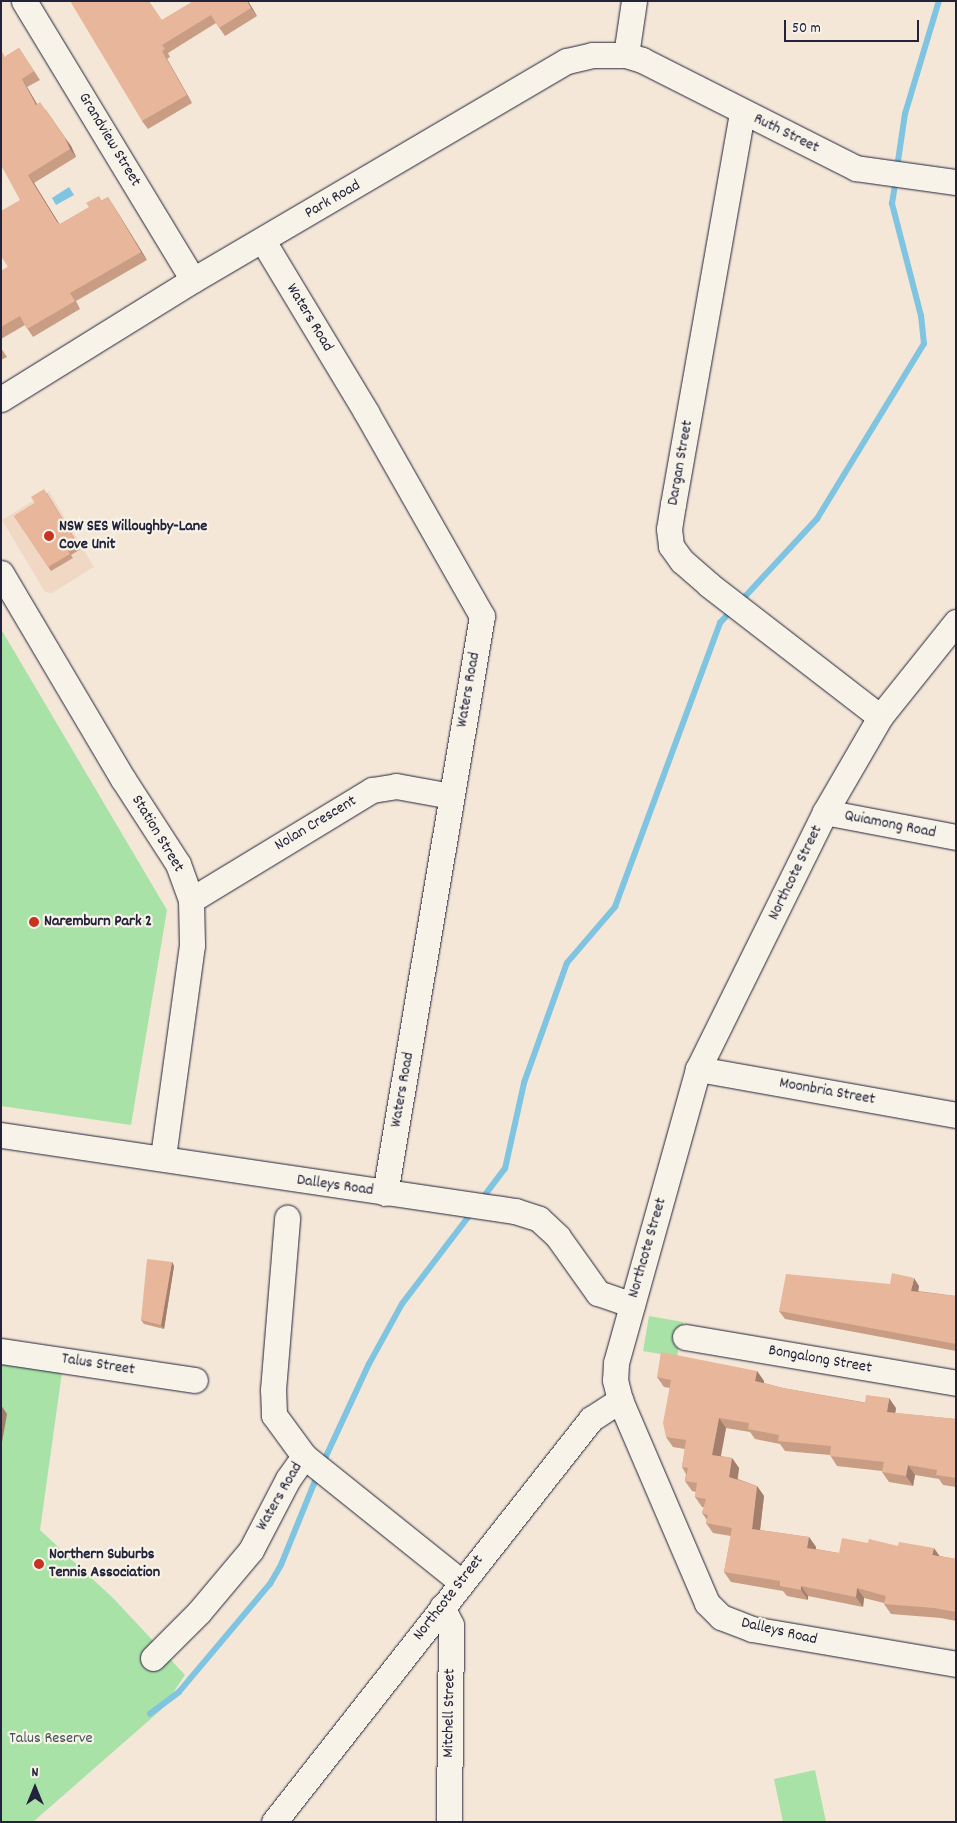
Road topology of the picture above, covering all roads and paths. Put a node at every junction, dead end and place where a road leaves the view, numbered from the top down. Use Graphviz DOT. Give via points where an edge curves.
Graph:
graph roads {
  1 [pos="24,1"];
  2 [pos="634,1"];
  3 [pos="626,55"];
  4 [pos="742,113"];
  5 [pos="956,182"];
  6 [pos="263,241"];
  7 [pos="193,280"];
  8 [pos="1,399"];
  9 [pos="1,573"];
  10 [pos="956,622"];
  11 [pos="880,717"];
  12 [pos="451,796"];
  13 [pos="825,812"];
  14 [pos="956,837"];
  15 [pos="191,900"];
  16 [pos="698,1069"];
  17 [pos="956,1115"];
  18 [pos="1,1135"];
  19 [pos="162,1157"];
  20 [pos="385,1193"];
  21 [pos="288,1218"];
  22 [pos="632,1305"];
  23 [pos="684,1337"];
  24 [pos="1,1351"];
  25 [pos="195,1380"];
  26 [pos="956,1383"];
  27 [pos="620,1400"];
  28 [pos="304,1456"];
  29 [pos="461,1582"];
  30 [pos="442,1607"];
  31 [pos="153,1658"];
  32 [pos="956,1664"];
  33 [pos="274,1822"];
  34 [pos="449,1822"];
  1 -- 7 [label="street, Grandview Street"];
  2 -- 3 [label="street"];
  3 -- 4 [label="street, Ruth Street"];
  3 -- 6 [label="street, Park Road" via="592,55 567,61"];
  4 -- 5 [label="street, Ruth Street" via="856,168"];
  4 -- 11 [label="street, Dargan Street" via="670,521 671,546 682,562 708,584"];
  6 -- 7 [label="street, Park Road"];
  6 -- 12 [label="street, Waters Road" via="366,412 482,616"];
  7 -- 8 [label="street, Park Road"];
  9 -- 15 [label="street, Station Street" via="123,779 178,864"];
  10 -- 11 [label="street, Northcote Street"];
  11 -- 13 [label="street, Northcote Street"];
  12 -- 15 [label="street, Nolan Crescent" via="396,786 372,790"];
  12 -- 20 [label="street, Waters Road"];
  13 -- 14 [label="street, Quiamong Road"];
  13 -- 16 [label="street, Northcote Street"];
  15 -- 19 [label="street, Station Street" via="192,945"];
  16 -- 17 [label="street, Moonbria Street"];
  16 -- 22 [label="street, Northcote Street"];
  18 -- 19 [label="street, Dalleys Road"];
  19 -- 20 [label="street, Dalleys Road"];
  20 -- 22 [label="street, Dalleys Road" via="515,1211 539,1220 558,1237 598,1293"];
  21 -- 28 [label="street, Waters Road" via="272,1390 274,1415"];
  22 -- 27 [label="street, Northcote Street" via="616,1363 615,1380"];
  23 -- 26 [label="street, Bongalong Street"];
  24 -- 25 [label="street, Talus Street"];
  27 -- 29 [label="street, Northcote Street" via="591,1419"];
  27 -- 32 [label="street, Dalleys Road" via="707,1604 722,1618 752,1629"];
  28 -- 29 [label="street"];
  28 -- 31 [label="street, Waters Road" via="251,1550 199,1612"];
  29 -- 30 [label="street, Northcote Street"];
  30 -- 33 [label="street, Northcote Street"];
  30 -- 34 [label="street, Mitchell Street" via="451,1625"];
}
